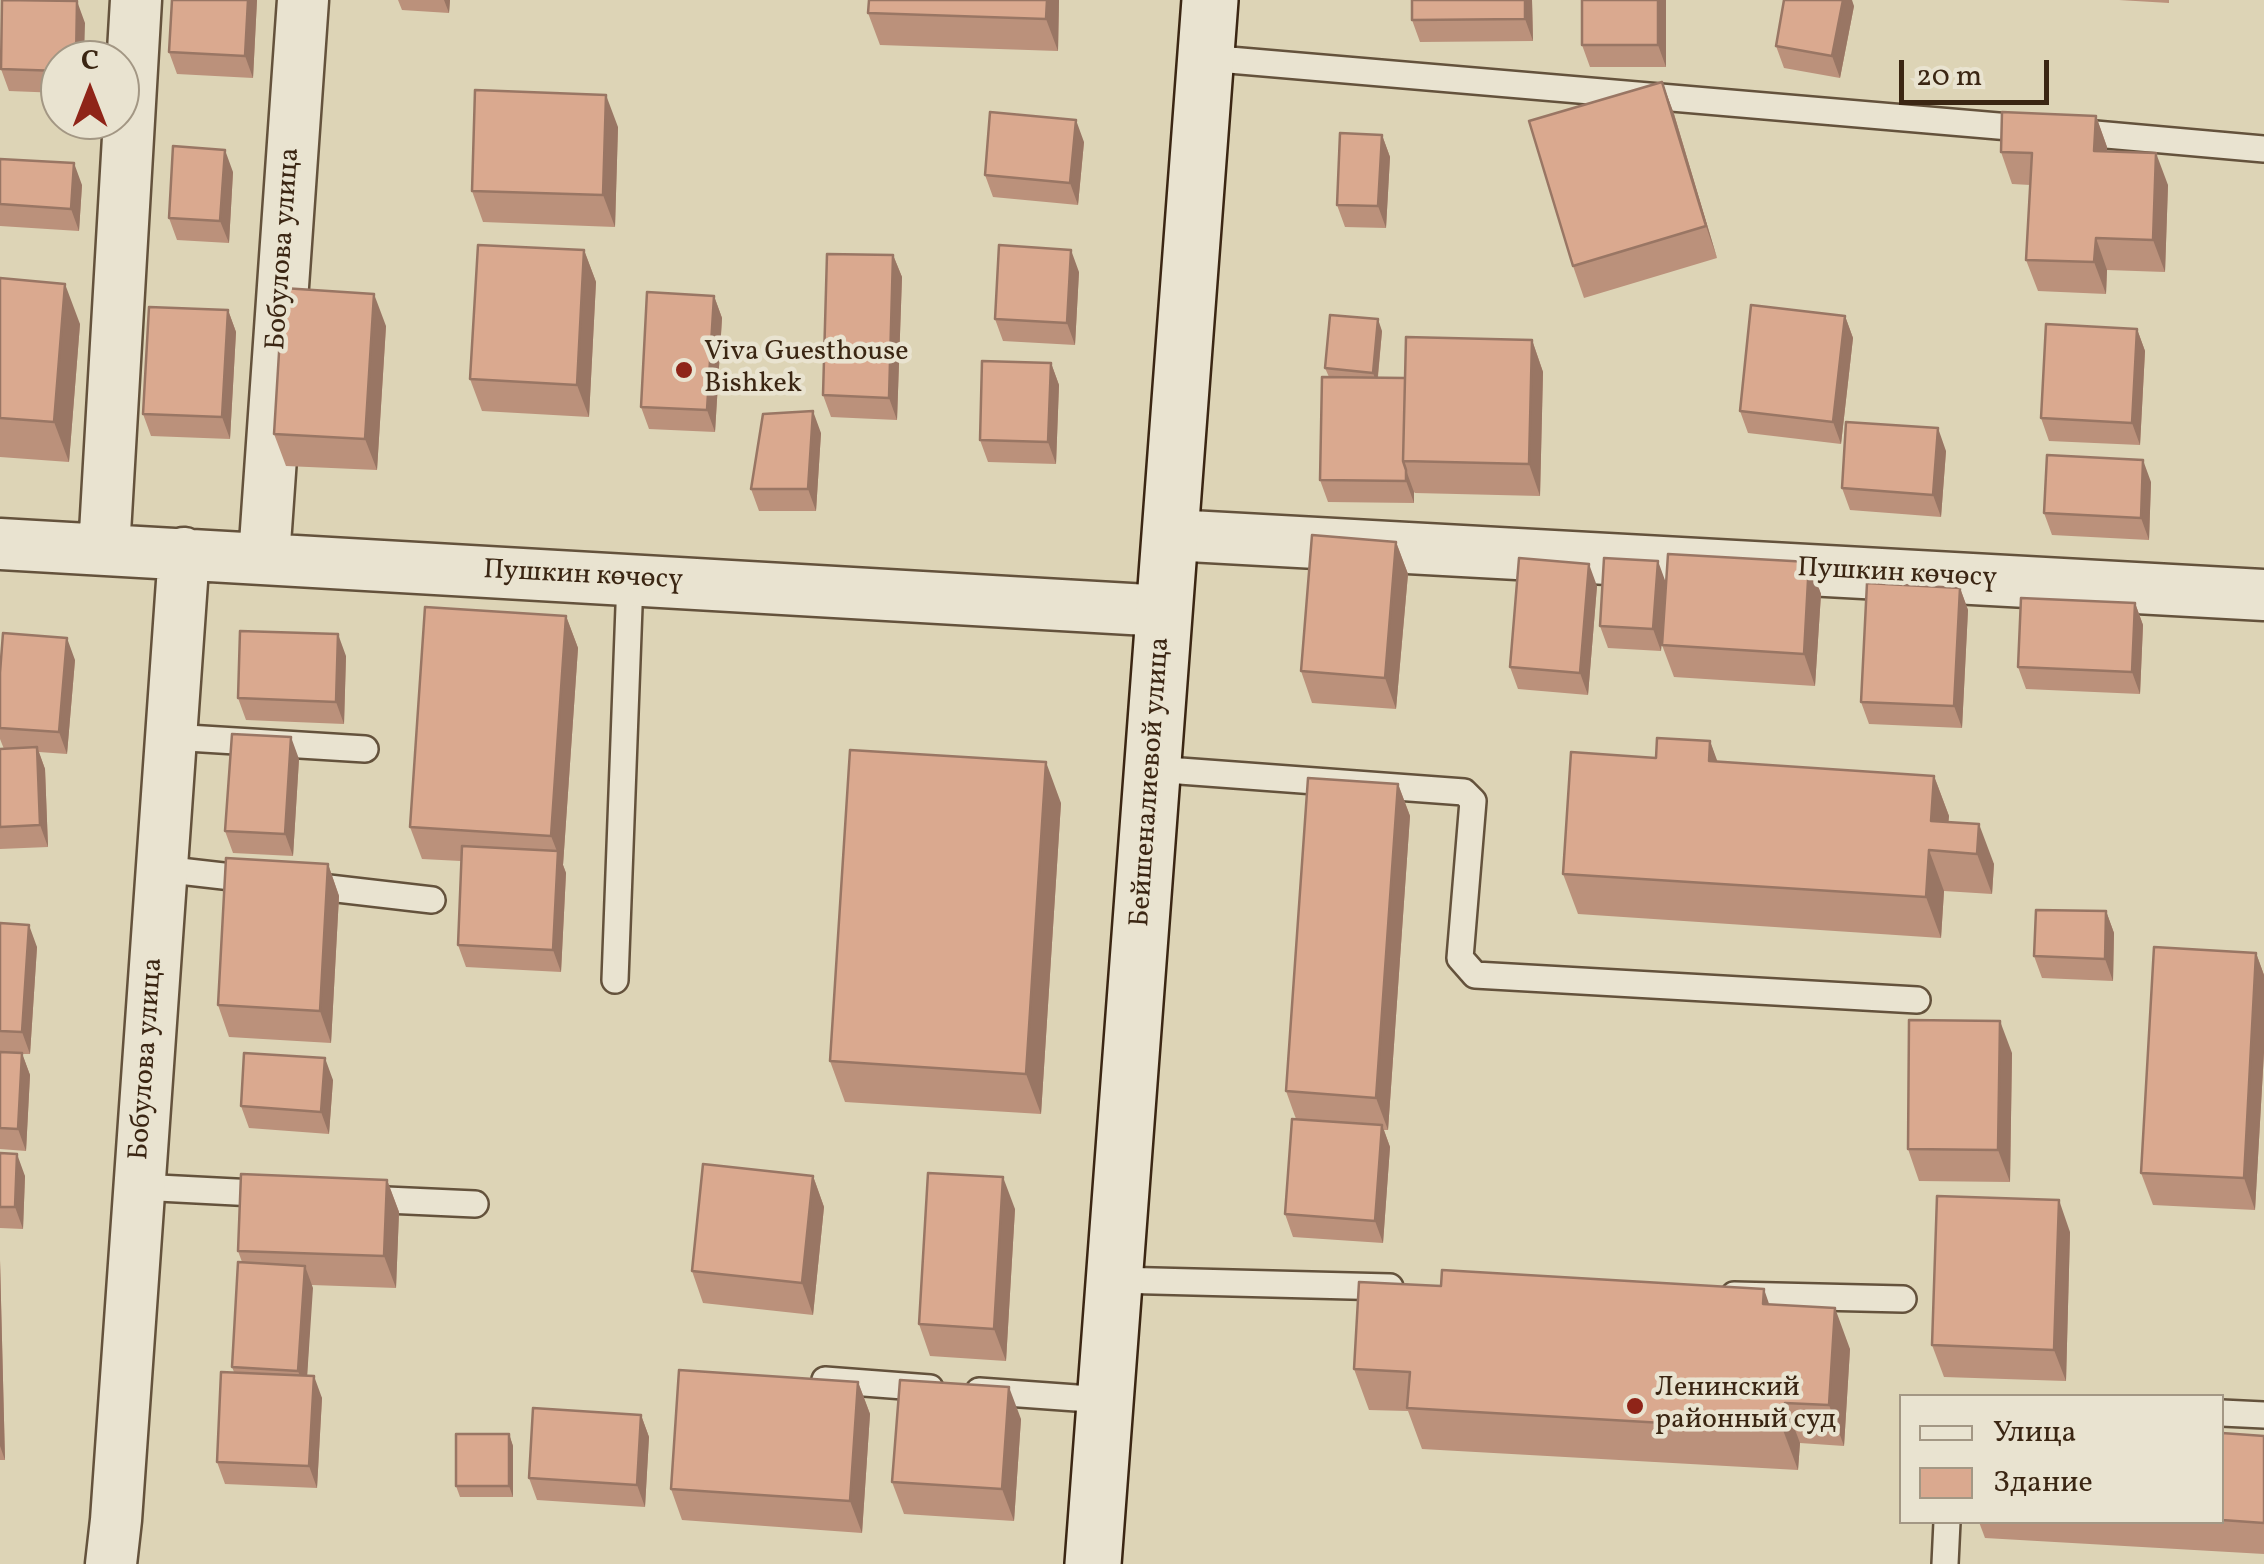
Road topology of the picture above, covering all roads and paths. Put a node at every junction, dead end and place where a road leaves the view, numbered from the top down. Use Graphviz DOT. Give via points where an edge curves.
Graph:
graph roads {
  1 [pos="136,0"];
  2 [pos="302,0"];
  3 [pos="1210,0"];
  4 [pos="1206,58"];
  5 [pos="2264,149"];
  6 [pos="1171,536"];
  7 [pos="0,544"];
  8 [pos="104,550"];
  9 [pos="184,553"];
  10 [pos="264,558"];
  11 [pos="630,580"];
  12 [pos="2264,595"];
  13 [pos="1166,611"];
  14 [pos="171,737"];
  15 [pos="365,750"];
  16 [pos="1153,770"];
  17 [pos="162,869"];
  18 [pos="432,900"];
  19 [pos="615,980"];
  20 [pos="1918,1000"];
  21 [pos="139,1188"];
  22 [pos="297,1195"];
  23 [pos="336,1197"];
  24 [pos="475,1204"];
  25 [pos="1114,1280"];
  26 [pos="1412,1287"];
  27 [pos="1706,1294"];
  28 [pos="1903,1299"];
  29 [pos="796,1378"];
  30 [pos="1104,1400"];
  31 [pos="2224,1413"];
  32 [pos="2264,1415"];
  33 [pos="1947,1524"];
  34 [pos="111,1564"];
  35 [pos="1093,1564"];
  36 [pos="1946,1564"];
  1 -- 8 [label="street"];
  2 -- 10 [label="street, Бобулова улица"];
  3 -- 4 [label="street, Бейшеналиевой улица"];
  4 -- 5 [label="lane"];
  4 -- 6 [label="street, Бейшеналиевой улица"];
  6 -- 12 [label="street, Пушкин көчөсү"];
  6 -- 13 [label="street, Бейшеналиевой улица"];
  7 -- 8 [label="street, Пушкин көчөсү"];
  8 -- 9 [label="street, Пушкин көчөсү"];
  9 -- 10 [label="street, Пушкин көчөсү"];
  9 -- 14 [label="street, Бобулова улица"];
  10 -- 11 [label="street, Пушкин көчөсү"];
  11 -- 13 [label="street, Пушкин көчөсү"];
  11 -- 19 [label="lane"];
  13 -- 16 [label="street, Бейшеналиевой улица"];
  14 -- 15 [label="lane"];
  14 -- 17 [label="street, Бобулова улица"];
  16 -- 20 [label="lane" via="1464,792 1473,801 1460,958 1475,975"];
  16 -- 25 [label="street, Бейшеналиевой улица"];
  17 -- 18 [label="lane"];
  17 -- 21 [label="street, Бобулова улица"];
  21 -- 22 [label="lane"];
  21 -- 34 [label="street, Бобулова улица"];
  23 -- 24 [label="lane"];
  25 -- 26 [label="lane"];
  25 -- 30 [label="street, Бейшеналиевой улица"];
  27 -- 28 [label="lane"];
  29 -- 30 [label="lane"];
  30 -- 35 [label="street, Бейшеналиевой улица"];
  31 -- 32 [label="lane"];
  33 -- 36 [label="lane"];
}
